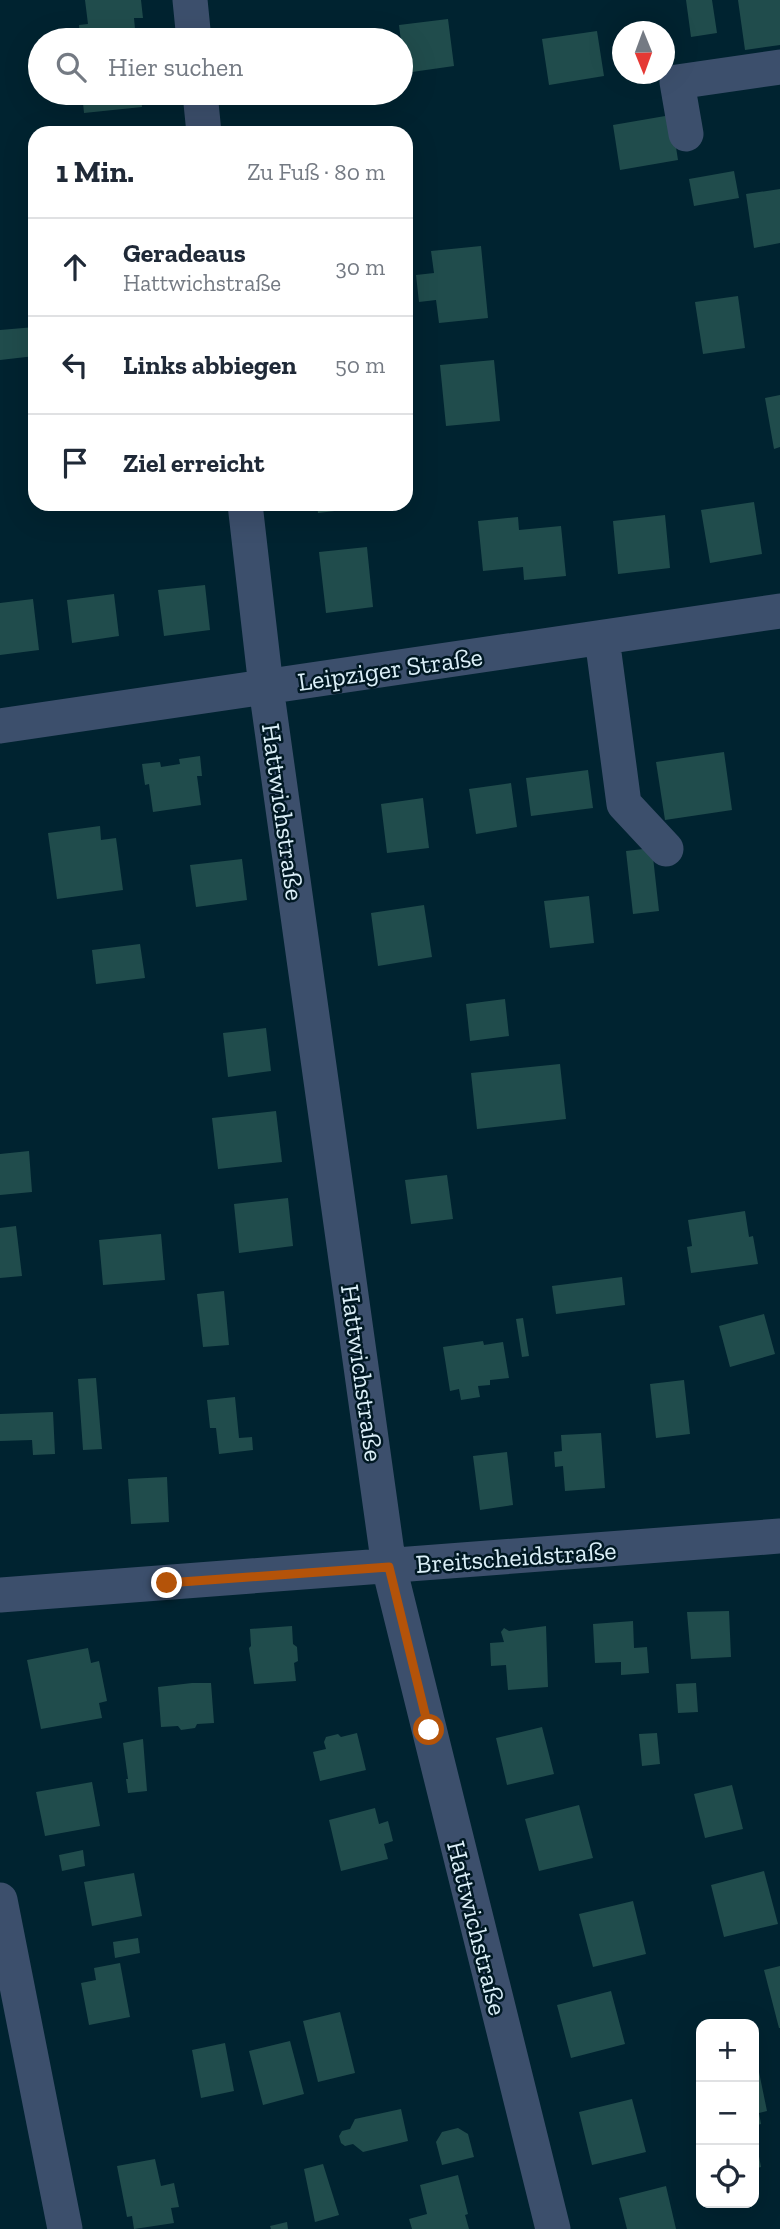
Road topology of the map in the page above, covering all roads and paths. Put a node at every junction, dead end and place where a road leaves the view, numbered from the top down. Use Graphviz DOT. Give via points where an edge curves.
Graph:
graph roads {
  1 [pos="190,0"];
  2 [pos="193,28"];
  3 [pos="780,67"];
  4 [pos="201,105"];
  5 [pos="203,126"];
  6 [pos="686,134"];
  7 [pos="246,511"];
  8 [pos="780,611"];
  9 [pos="602,638"];
  10 [pos="265,687"];
  11 [pos="0,726"];
  12 [pos="666,849"];
  13 [pos="780,1536"];
  14 [pos="389,1567"];
  15 [pos="0,1595"];
  16 [pos="0,1900"];
  17 [pos="65,2229"];
  18 [pos="552,2229"];
  1 -- 2 [label="street"];
  3 -- 6 [label="street" via="674,72"];
  4 -- 5 [label="street"];
  7 -- 10 [label="street, Hattwichstraße"];
  8 -- 9 [label="street, Leipziger Straße"];
  9 -- 10 [label="street, Leipziger Straße"];
  9 -- 12 [label="street" via="624,804"];
  10 -- 11 [label="street, Leipziger Straße"];
  10 -- 14 [label="street, Hattwichstraße"];
  13 -- 14 [label="street, Breitscheidstraße"];
  14 -- 15 [label="street, Breitscheidstraße"];
  14 -- 18 [label="street, Hattwichstraße"];
  16 -- 17 [label="street"];
}
